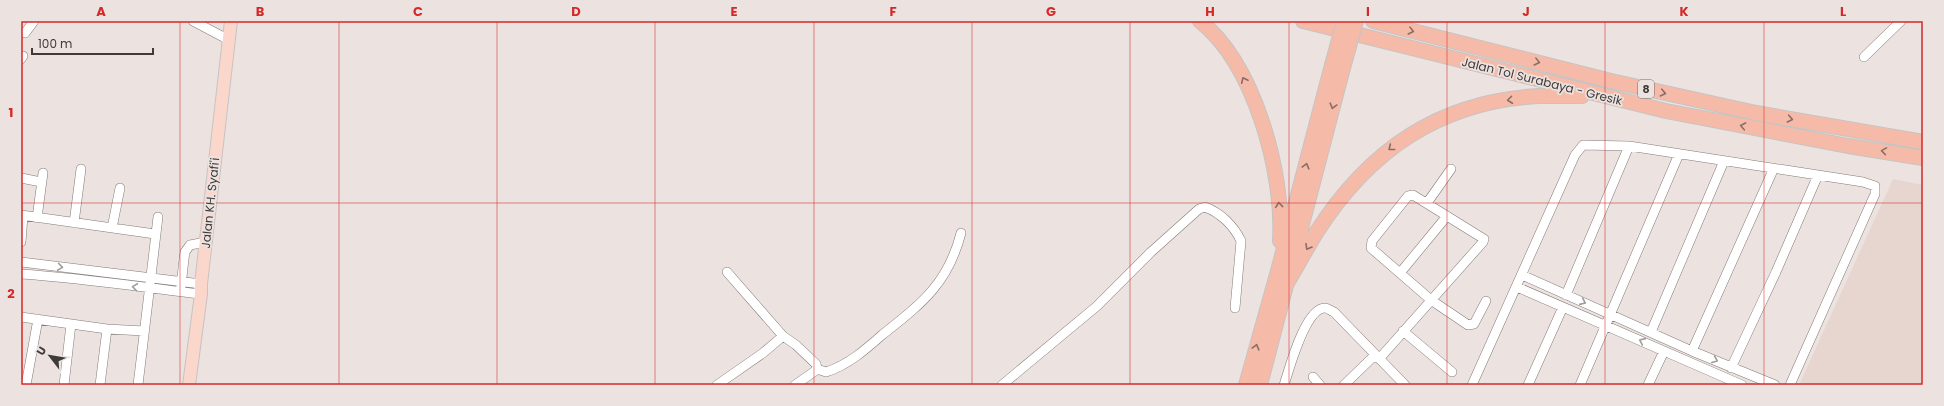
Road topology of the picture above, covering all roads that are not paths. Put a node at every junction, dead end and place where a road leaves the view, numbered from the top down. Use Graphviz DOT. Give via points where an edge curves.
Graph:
graph roads {
  1 [pos="34,21"];
  2 [pos="193,21"];
  3 [pos="1200,21"];
  4 [pos="1304,21"];
  5 [pos="1344,21"];
  6 [pos="1356,21"];
  7 [pos="1373,21"];
  8 [pos="1901,21"];
  9 [pos="228,22"];
  10 [pos="25,33"];
  11 [pos="228,40"];
  12 [pos="1864,57"];
  13 [pos="1338,67"];
  14 [pos="1604,97"];
  15 [pos="1923,142"];
  16 [pos="1630,146"];
  17 [pos="1679,154"];
  18 [pos="1923,158"];
  19 [pos="1724,161"];
  20 [pos="1774,168"];
  21 [pos="82,169"];
  22 [pos="1451,169"];
  23 [pos="1818,175"];
  24 [pos="21,178"];
  25 [pos="120,188"];
  26 [pos="1427,203"];
  27 [pos="22,216"];
  28 [pos="1447,216"];
  29 [pos="158,217"];
  30 [pos="37,218"];
  31 [pos="74,223"];
  32 [pos="112,228"];
  33 [pos="960,232"];
  34 [pos="156,234"];
  35 [pos="21,242"];
  36 [pos="206,242"];
  37 [pos="21,262"];
  38 [pos="1278,271"];
  39 [pos="727,272"];
  40 [pos="1400,273"];
  41 [pos="21,274"];
  42 [pos="78,274"];
  43 [pos="1522,275"];
  44 [pos="150,278"];
  45 [pos="181,282"];
  46 [pos="1517,287"];
  47 [pos="1284,288"];
  48 [pos="150,289"];
  49 [pos="201,289"];
  50 [pos="181,292"];
  51 [pos="1566,295"];
  52 [pos="1431,300"];
  53 [pos="1486,301"];
  54 [pos="1563,307"];
  55 [pos="1235,308"];
  56 [pos="1611,314"];
  57 [pos="21,317"];
  58 [pos="38,319"];
  59 [pos="71,324"];
  60 [pos="1606,326"];
  61 [pos="107,329"];
  62 [pos="144,331"];
  63 [pos="1403,331"];
  64 [pos="1651,332"];
  65 [pos="783,336"];
  66 [pos="1664,351"];
  67 [pos="1692,351"];
  68 [pos="1377,357"];
  69 [pos="1731,368"];
  70 [pos="817,369"];
  71 [pos="1452,372"];
  72 [pos="1313,377"];
  73 [pos="1724,382"];
  74 [pos="26,385"];
  75 [pos="64,385"];
  76 [pos="100,385"];
  77 [pos="138,385"];
  78 [pos="189,385"];
  79 [pos="717,385"];
  80 [pos="795,385"];
  81 [pos="1002,385"];
  82 [pos="1246,385"];
  83 [pos="1260,385"];
  84 [pos="1284,385"];
  85 [pos="1320,385"];
  86 [pos="1344,385"];
  87 [pos="1405,385"];
  88 [pos="1472,385"];
  89 [pos="1528,385"];
  90 [pos="1580,385"];
  91 [pos="1648,385"];
  92 [pos="1742,385"];
  93 [pos="1775,385"];
  94 [pos="1790,385"];
  1 -- 10 [label="street"];
  2 -- 11 [label="street"];
  38 -- 3 [label="highway, one-way" via="1281,225 1276,178 1260,115 1225,46"];
  4 -- 14 [label="highway, Jalan Tol Surabaya - Gresik / 8"];
  5 -- 13 [label="highway, bridge"];
  6 -- 13 [label="highway, bridge"];
  7 -- 15 [label="highway, Jalan Tol Surabaya - Gresik / 8, one-way" via="1619,83 1756,113"];
  8 -- 12 [label="street"];
  9 -- 11 [label="main road, Jalan KH. Syafi'i"];
  11 -- 36 [label="main road, Jalan KH. Syafi'i"];
  38 -- 13 [label="highway, one-way"];
  13 -- 47 [label="highway, one-way"];
  18 -- 14 [label="highway, Jalan Tol Surabaya - Gresik / 8, one-way" via="1727,123"];
  14 -- 47 [label="highway, one-way" via="1539,96 1497,102 1437,120 1405,137 1364,172 1343,196 1316,233"];
  16 -- 17 [label="street"];
  16 -- 43 [label="street" via="1583,145 1578,149"];
  16 -- 51 [label="street"];
  17 -- 19 [label="street"];
  17 -- 56 [label="street"];
  19 -- 20 [label="street"];
  19 -- 64 [label="street"];
  20 -- 23 [label="street"];
  20 -- 67 [label="street"];
  21 -- 31 [label="street"];
  22 -- 26 [label="street"];
  23 -- 69 [label="street"];
  23 -- 94 [label="street" via="1863,182 1875,186 1876,191"];
  24 -- 30 [label="street" via="42,178"];
  25 -- 32 [label="street"];
  26 -- 28 [label="street"];
  26 -- 40 [label="street" via="1413,195 1408,196 1371,245"];
  27 -- 30 [label="street"];
  27 -- 35 [label="street"];
  28 -- 40 [label="street"];
  28 -- 52 [label="street" via="1482,236 1484,240"];
  29 -- 34 [label="street"];
  30 -- 31 [label="street"];
  31 -- 32 [label="street"];
  32 -- 34 [label="street"];
  33 -- 70 [label="street" via="952,260 940,281 914,310 845,364 826,372"];
  34 -- 44 [label="street"];
  36 -- 45 [label="street" via="190,245 188,248"];
  36 -- 49 [label="main road, Jalan KH. Syafi'i"];
  37 -- 42 [label="street, one-way"];
  82 -- 38 [label="highway, one-way"];
  39 -- 65 [label="street"];
  40 -- 52 [label="street"];
  41 -- 42 [label="street"];
  42 -- 44 [label="street"];
  48 -- 42 [label="street, one-way"];
  43 -- 46 [label="street"];
  43 -- 51 [label="street"];
  44 -- 45 [label="street"];
  44 -- 48 [label="street"];
  45 -- 49 [label="street"];
  45 -- 50 [label="street"];
  46 -- 54 [label="street"];
  46 -- 88 [label="street"];
  47 -- 83 [label="highway"];
  48 -- 50 [label="street"];
  48 -- 62 [label="street"];
  49 -- 50 [label="street"];
  49 -- 78 [label="main road, Jalan KH. Syafi'i"];
  51 -- 56 [label="street, one-way"];
  52 -- 53 [label="street" via="1472,326"];
  52 -- 63 [label="street"];
  54 -- 60 [label="street"];
  54 -- 89 [label="street"];
  55 -- 81 [label="street" via="1241,241 1224,218 1215,211 1206,207 1199,209 1097,306"];
  56 -- 60 [label="street"];
  56 -- 64 [label="street"];
  57 -- 58 [label="street"];
  58 -- 59 [label="street"];
  58 -- 74 [label="street"];
  59 -- 61 [label="street"];
  59 -- 75 [label="street"];
  66 -- 60 [label="street, one-way"];
  60 -- 90 [label="street"];
  61 -- 62 [label="street"];
  61 -- 76 [label="street"];
  62 -- 77 [label="street"];
  63 -- 68 [label="street"];
  63 -- 71 [label="street"];
  64 -- 67 [label="street"];
  65 -- 70 [label="street" via="816,364"];
  65 -- 79 [label="street"];
  66 -- 73 [label="street"];
  66 -- 91 [label="street"];
  67 -- 69 [label="street, one-way"];
  68 -- 84 [label="street" via="1334,312 1323,308 1314,315 1296,346"];
  68 -- 86 [label="street"];
  68 -- 87 [label="street"];
  69 -- 93 [label="street"];
  70 -- 80 [label="street"];
  72 -- 85 [label="street"];
  73 -- 92 [label="street"];
}
